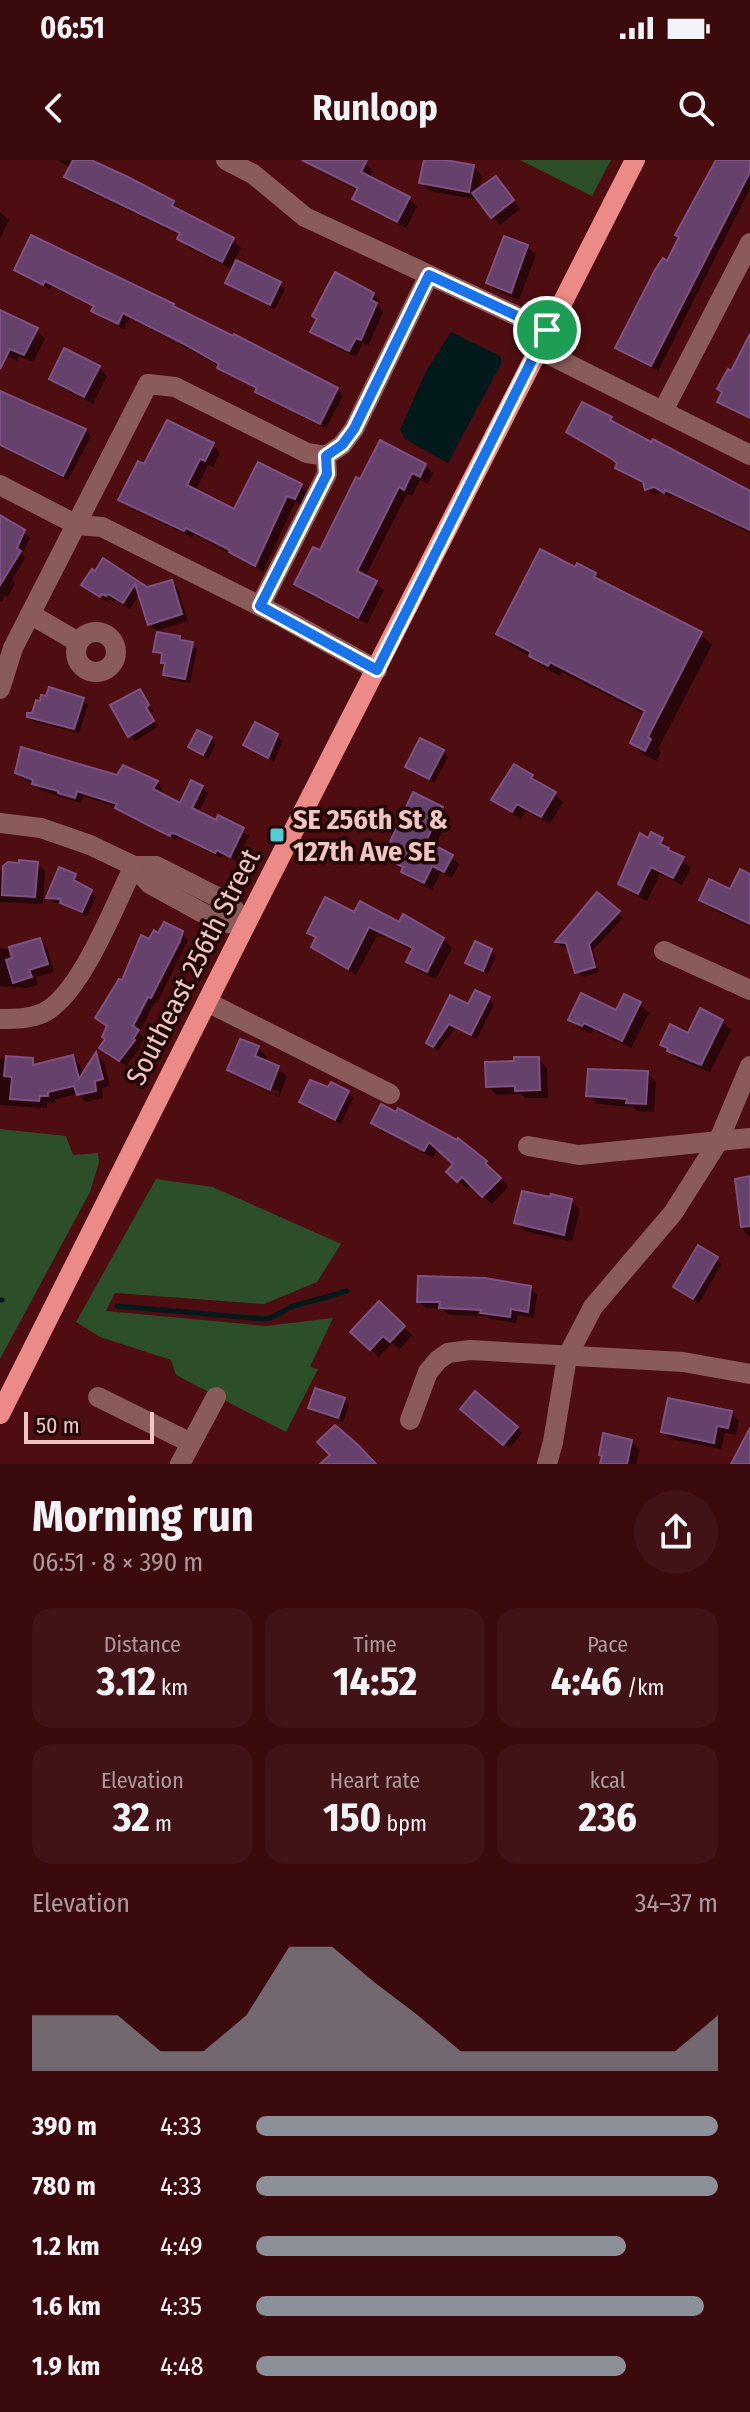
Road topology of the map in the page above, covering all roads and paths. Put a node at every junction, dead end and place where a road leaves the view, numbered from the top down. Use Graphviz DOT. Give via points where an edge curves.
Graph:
graph roads {
  1 [pos="226,160"];
  2 [pos="635,160"];
  3 [pos="750,243"];
  4 [pos="429,275"];
  5 [pos="542,340"];
  6 [pos="663,411"];
  7 [pos="750,455"];
  8 [pos="326,456"];
  9 [pos="0,485"];
  10 [pos="77,525"];
  11 [pos="260,606"];
  12 [pos="30,614"];
  13 [pos="78,642"];
  14 [pos="377,670"];
  15 [pos="0,689"];
  16 [pos="0,823"];
  17 [pos="134,866"];
  18 [pos="246,924"];
  19 [pos="664,951"];
  20 [pos="750,990"];
  21 [pos="207,1002"];
  22 [pos="0,1019"];
  23 [pos="750,1066"];
  24 [pos="390,1094"];
  25 [pos="750,1138"];
  26 [pos="718,1142"];
  27 [pos="528,1146"];
  28 [pos="567,1357"];
  29 [pos="750,1374"];
  30 [pos="98,1397"];
  31 [pos="216,1397"];
  32 [pos="0,1414"];
  33 [pos="410,1420"];
  34 [pos="191,1443"];
  35 [pos="180,1464"];
  36 [pos="547,1464"];
  1 -- 4 [label="street" via="253,174 305,217"];
  2 -- 5 [label="main road, Southeast 256th Street"];
  3 -- 6 [label="street"];
  4 -- 5 [label="street"];
  4 -- 8 [label="street" via="354,429"];
  5 -- 6 [label="street"];
  5 -- 14 [label="main road, Southeast 256th Street"];
  6 -- 7 [label="street"];
  8 -- 10 [label="street" via="307,453 175,387 148,384"];
  8 -- 11 [label="street" via="327,474"];
  9 -- 10 [label="street"];
  10 -- 11 [label="street" via="102,527"];
  10 -- 12 [label="street"];
  11 -- 14 [label="street"];
  12 -- 13 [label="street"];
  12 -- 15 [label="street"];
  14 -- 18 [label="main road, Southeast 256th Street"];
  16 -- 17 [label="street" via="41,828"];
  17 -- 18 [label="street" via="150,884 221,923"];
  17 -- 22 [label="street" via="87,963 67,992 46,1012"];
  18 -- 21 [label="main road, Southeast 256th Street"];
  19 -- 20 [label="street"];
  21 -- 24 [label="street"];
  21 -- 32 [label="main road, Southeast 256th Street"];
  23 -- 26 [label="street"];
  25 -- 26 [label="street"];
  26 -- 27 [label="street" via="579,1155"];
  26 -- 28 [label="street" via="673,1213 593,1307"];
  28 -- 29 [label="street" via="683,1362"];
  28 -- 33 [label="street" via="448,1353 428,1372"];
  28 -- 36 [label="street"];
  30 -- 34 [label="street"];
  31 -- 34 [label="street"];
  34 -- 35 [label="street"];
}
